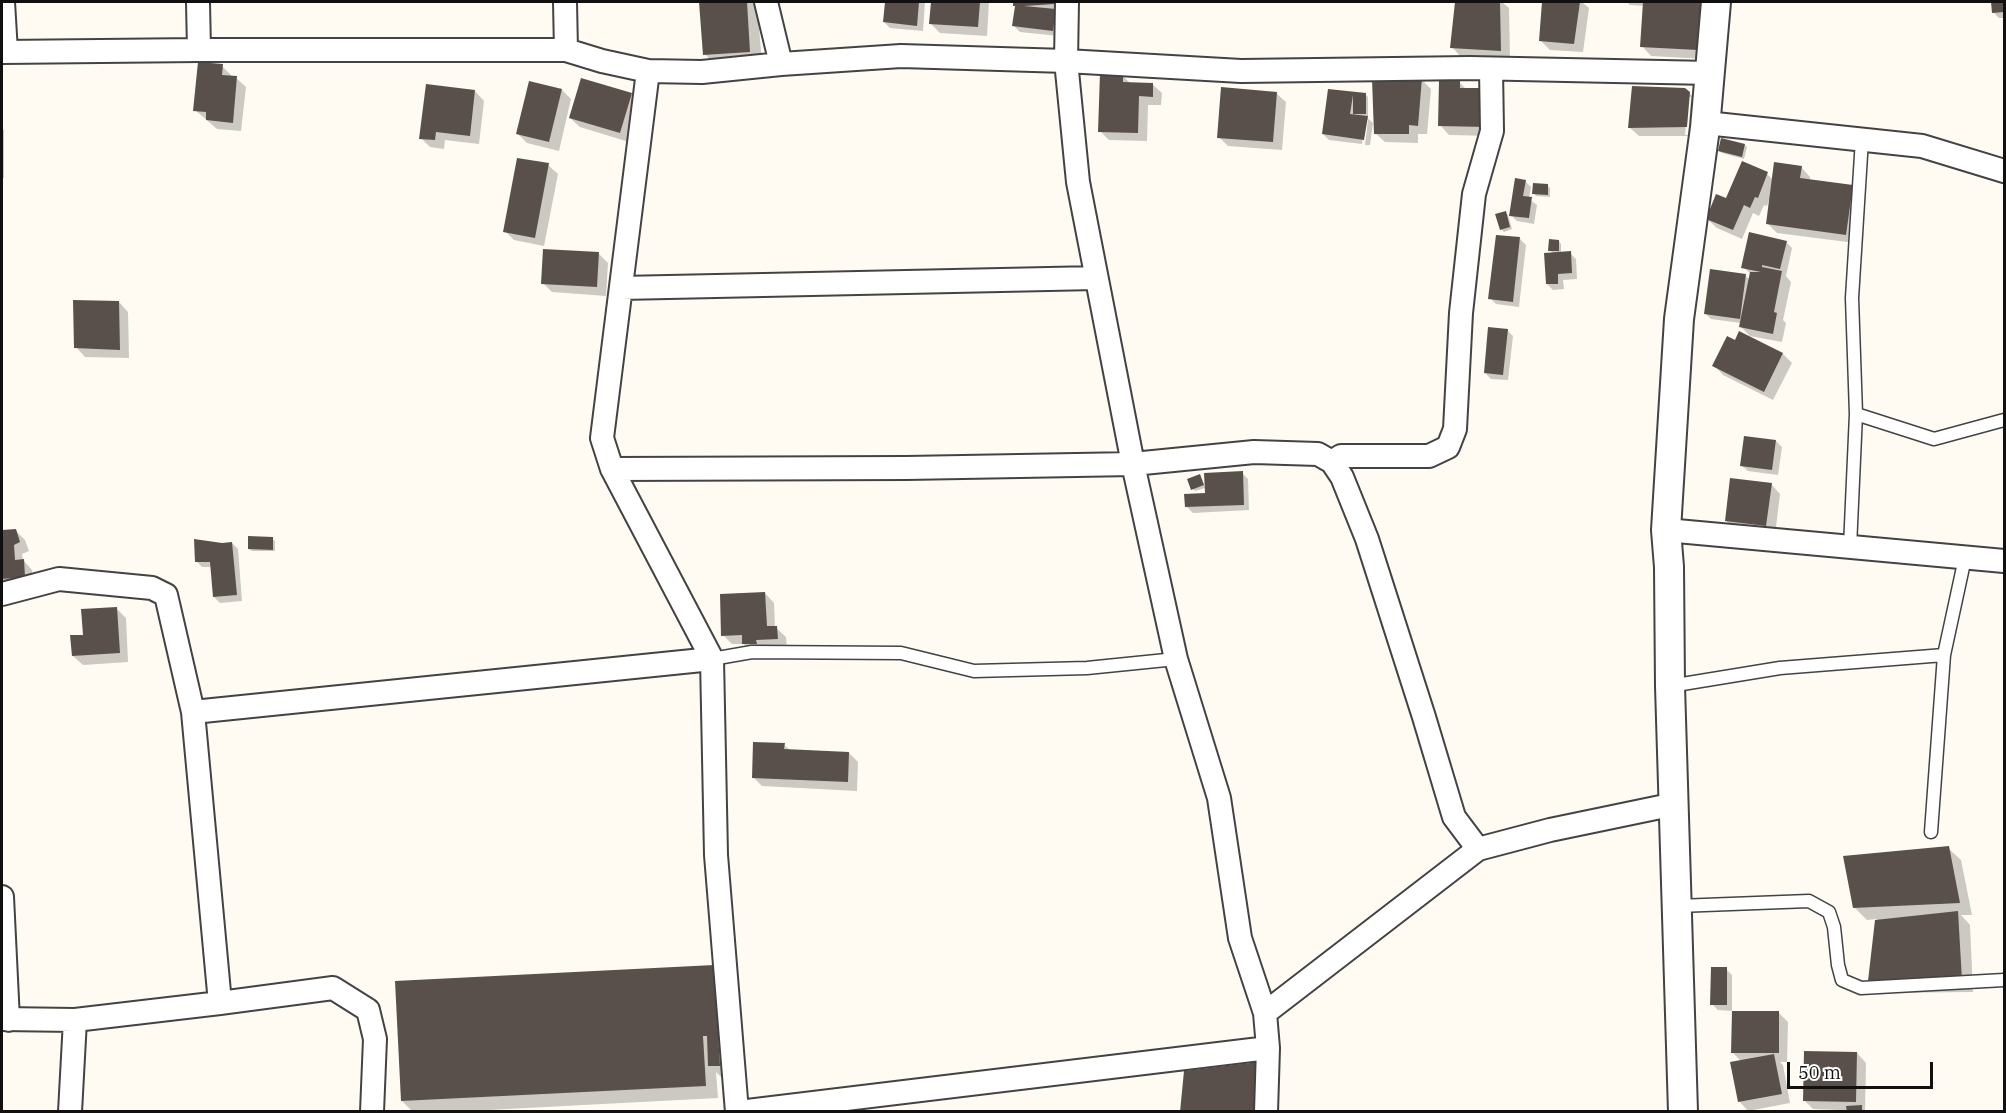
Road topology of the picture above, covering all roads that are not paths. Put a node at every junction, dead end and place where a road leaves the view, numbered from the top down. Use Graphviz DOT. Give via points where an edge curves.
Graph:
graph roads {
  1 [pos="3,2"];
  2 [pos="198,2"];
  3 [pos="565,2"];
  4 [pos="766,2"];
  5 [pos="1067,2"];
  6 [pos="1716,2"];
  7 [pos="199,50"];
  8 [pos="566,50"];
  9 [pos="4,52"];
  10 [pos="1066,61"];
  11 [pos="781,64"];
  12 [pos="1491,69"];
  13 [pos="648,71"];
  14 [pos="1710,73"];
  15 [pos="1706,123"];
  16 [pos="1862,139"];
  17 [pos="2004,171"];
  18 [pos="1096,278"];
  19 [pos="621,288"];
  20 [pos="1856,414"];
  21 [pos="2004,420"];
  22 [pos="1332,462"];
  23 [pos="1133,464"];
  24 [pos="612,469"];
  25 [pos="1666,530"];
  26 [pos="1850,547"];
  27 [pos="1965,558"];
  28 [pos="2004,561"];
  29 [pos="2,594"];
  30 [pos="1944,655"];
  31 [pos="712,659"];
  32 [pos="1176,659"];
  33 [pos="1670,686"];
  34 [pos="193,712"];
  35 [pos="1675,804"];
  36 [pos="1931,832"];
  37 [pos="1478,849"];
  38 [pos="2,897"];
  39 [pos="1678,906"];
  40 [pos="2004,980"];
  41 [pos="220,1004"];
  42 [pos="1265,1013"];
  43 [pos="5,1020"];
  44 [pos="75,1020"];
  45 [pos="1268,1048"];
  46 [pos="859,1105"];
  47 [pos="70,1112"];
  48 [pos="372,1112"];
  49 [pos="738,1112"];
  50 [pos="1266,1112"];
  51 [pos="1683,1112"];
  1 -- 9 [label="street"];
  2 -- 7 [label="street"];
  3 -- 8 [label="street"];
  4 -- 11 [label="street"];
  5 -- 10 [label="street"];
  6 -- 14 [label="street"];
  7 -- 8 [label="street"];
  7 -- 9 [label="street"];
  8 -- 13 [label="street"];
  10 -- 11 [label="street" via="901,56"];
  10 -- 12 [label="street" via="1241,71"];
  10 -- 18 [label="street" via="1078,182"];
  11 -- 13 [label="street" via="702,72"];
  12 -- 14 [label="street"];
  12 -- 22 [label="street" via="1492,132 1474,194 1461,313 1455,429 1448,447 1429,456 1341,456"];
  13 -- 19 [label="street"];
  14 -- 15 [label="street"];
  15 -- 16 [label="street"];
  15 -- 25 [label="street" via="1679,319"];
  16 -- 17 [label="street" via="1923,146"];
  16 -- 20 [label="lane" via="1852,298"];
  18 -- 19 [label="street"];
  18 -- 23 [label="street"];
  19 -- 24 [label="street" via="602,438"];
  20 -- 21 [label="lane" via="1934,439"];
  20 -- 26 [label="lane"];
  22 -- 23 [label="street" via="1318,454 1254,452"];
  22 -- 37 [label="street" via="1367,539 1454,818"];
  23 -- 24 [label="street"];
  23 -- 32 [label="street"];
  24 -- 31 [label="street"];
  25 -- 26 [label="street"];
  25 -- 33 [label="street"];
  26 -- 27 [label="street"];
  27 -- 28 [label="street"];
  27 -- 30 [label="lane"];
  29 -- 34 [label="street" via="59,579 152,588 166,595"];
  30 -- 33 [label="lane" via="1780,668"];
  30 -- 36 [label="lane"];
  31 -- 32 [label="lane" via="752,652 901,653 974,671 1087,668"];
  31 -- 34 [label="street"];
  31 -- 49 [label="street" via="716,855"];
  32 -- 42 [label="street" via="1219,798 1240,938"];
  33 -- 35 [label="street"];
  34 -- 41 [label="street"];
  35 -- 37 [label="street"];
  35 -- 39 [label="street"];
  37 -- 42 [label="street"];
  38 -- 43 [label="street"];
  39 -- 40 [label="lane" via="1809,901 1829,912 1842,980 1861,988"];
  39 -- 51 [label="street"];
  41 -- 44 [label="street"];
  41 -- 48 [label="street" via="333,988 368,1010 375,1039"];
  42 -- 45 [label="street"];
  43 -- 44 [label="street"];
  44 -- 47 [label="street"];
  45 -- 46 [label="street"];
  45 -- 50 [label="street"];
  46 -- 49 [label="street"];
}
